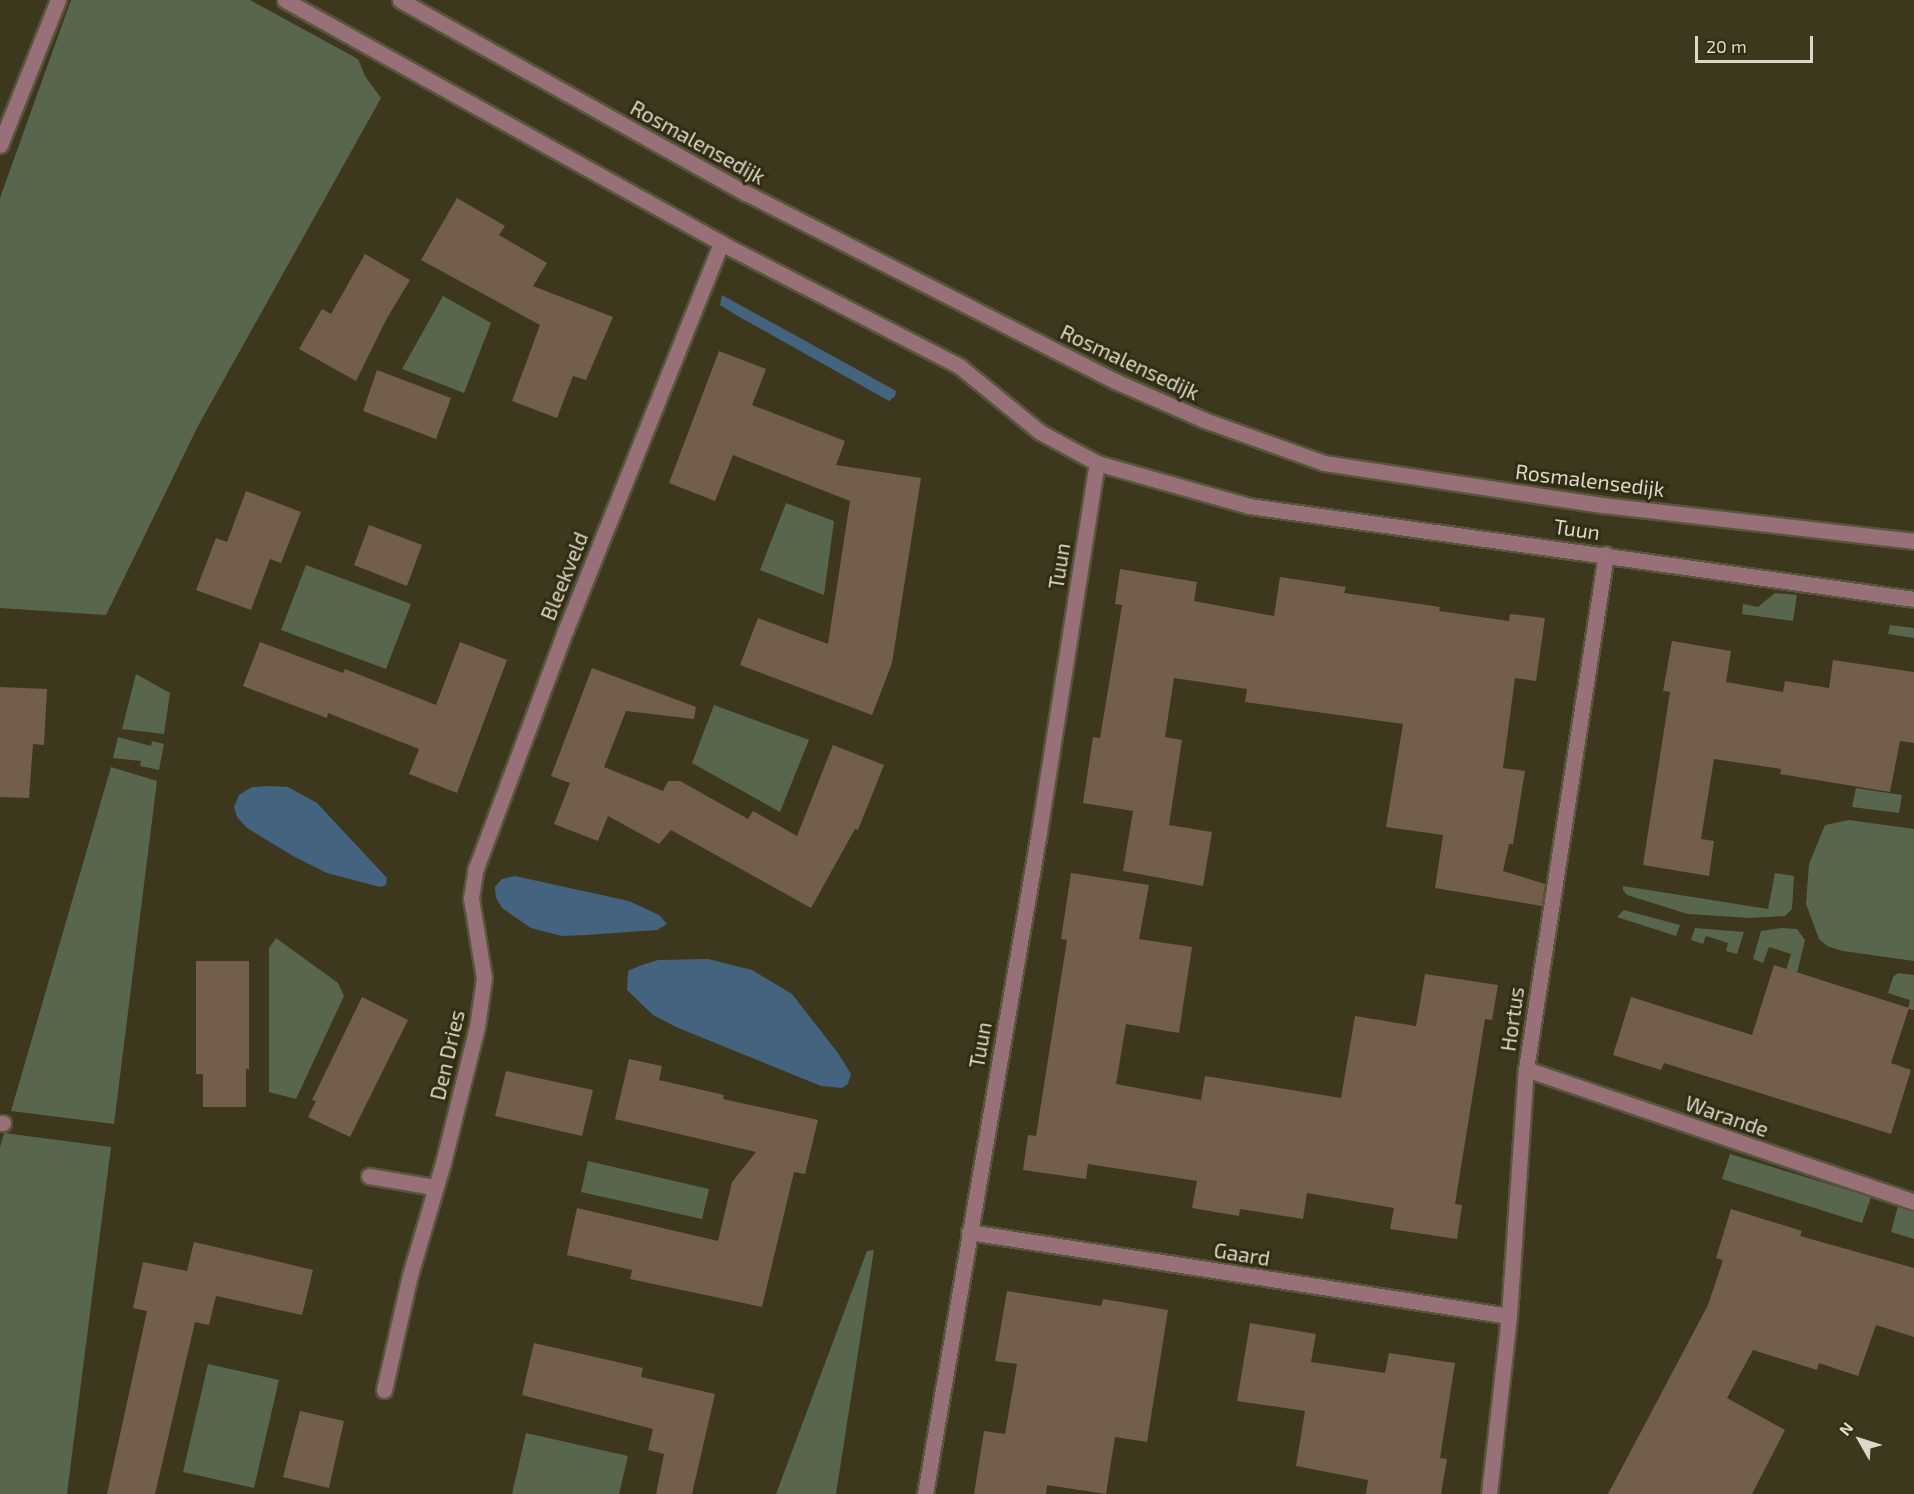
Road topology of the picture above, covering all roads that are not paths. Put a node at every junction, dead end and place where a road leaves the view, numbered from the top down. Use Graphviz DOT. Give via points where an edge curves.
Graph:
graph roads {
  1 [pos="57,0"];
  2 [pos="285,0"];
  3 [pos="400,0"];
  4 [pos="0,145"];
  5 [pos="721,243"];
  6 [pos="1096,463"];
  7 [pos="1914,541"];
  8 [pos="1606,554"];
  9 [pos="1914,599"];
  10 [pos="476,930"];
  11 [pos="1526,1069"];
  12 [pos="369,1176"];
  13 [pos="434,1188"];
  14 [pos="1914,1202"];
  15 [pos="969,1232"];
  16 [pos="1509,1316"];
  17 [pos="384,1390"];
  18 [pos="925,1494"];
  19 [pos="1489,1494"];
  1 -- 4 [label="street"];
  2 -- 5 [label="street"];
  3 -- 7 [label="street, Rosmalensedijk" via="746,193 1115,381 1204,420 1324,464 1603,505"];
  5 -- 6 [label="street" via="959,366 1040,432"];
  5 -- 10 [label="street, Bleekveld" via="566,629 476,868 471,898"];
  6 -- 8 [label="street, Tuun" via="1249,506"];
  6 -- 15 [label="street, Tuun" via="1039,832"];
  8 -- 9 [label="street, Tuun"];
  8 -- 11 [label="street, Hortus"];
  10 -- 13 [label="street, Den Dries" via="484,978 477,1027"];
  11 -- 14 [label="street, Warande"];
  11 -- 16 [label="street, Hortus"];
  12 -- 13 [label="street"];
  13 -- 17 [label="street, Den Dries"];
  15 -- 16 [label="street, Gaard"];
  15 -- 18 [label="street, Tuun"];
  16 -- 19 [label="street, Hortus"];
}
